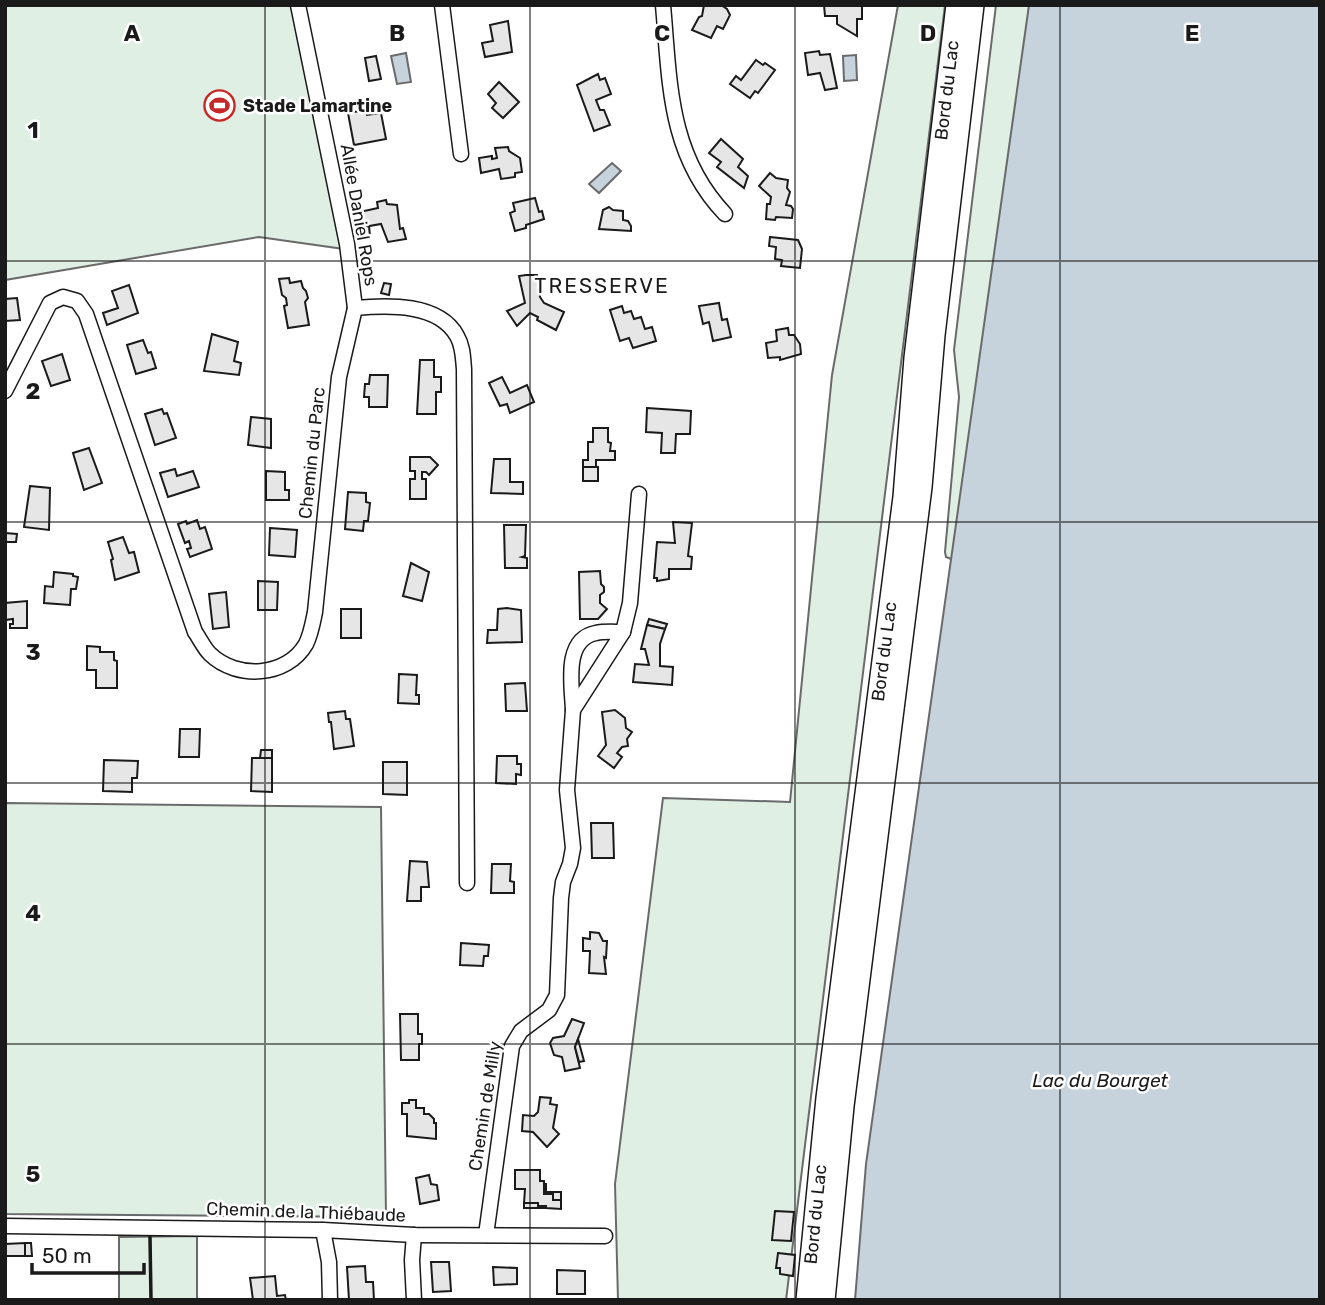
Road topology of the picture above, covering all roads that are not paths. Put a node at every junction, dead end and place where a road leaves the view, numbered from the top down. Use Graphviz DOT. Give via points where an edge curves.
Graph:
graph roads {
  1 [pos="298,5"];
  2 [pos="442,5"];
  3 [pos="663,5"];
  4 [pos="957,5"];
  5 [pos="973,5"];
  6 [pos="461,154"];
  7 [pos="724,214"];
  8 [pos="355,308"];
  9 [pos="5,391"];
  10 [pos="639,494"];
  11 [pos="623,632"];
  12 [pos="573,710"];
  13 [pos="467,883"];
  14 [pos="5,1226"];
  15 [pos="323,1230"];
  16 [pos="414,1235"];
  17 [pos="486,1235"];
  18 [pos="605,1236"];
  19 [pos="330,1300"];
  20 [pos="414,1300"];
  21 [pos="807,1300"];
  22 [pos="824,1300"];
  1 -- 8 [label="street, Allée Daniel Rops" via="347,244"];
  2 -- 6 [label="street"];
  3 -- 7 [label="street" via="673,114 697,178"];
  4 -- 21 [label="main road, Bord du Lac" via="915,358 904,497 833,1045"];
  5 -- 22 [label="main road, Bord du Lac" via="935,322 918,514 843,1107"];
  8 -- 9 [label="street, Chemin du Parc" via="339,377 312,628 300,652 265,671 251,672 223,663 210,654 195,632 86,314 77,301 63,297 50,303"];
  8 -- 13 [label="street" via="418,309 431,314 451,328 462,351"];
  10 -- 11 [label="street, Chemin de Milly" via="630,603"];
  11 -- 12 [label="street, Chemin de Milly"];
  11 -- 12 [label="street, Chemin de Milly" via="596,632 576,647"];
  12 -- 17 [label="street, Chemin de Milly" via="567,790 573,848 561,898 557,995 549,1010 521,1031 512,1046"];
  14 -- 15 [label="street, Chemin de la Thiébaude"];
  15 -- 16 [label="street, Chemin de la Thiébaude"];
  15 -- 19 [label="street"];
  16 -- 17 [label="street, Chemin de la Thiébaude"];
  16 -- 20 [label="street"];
  17 -- 18 [label="street, Chemin de la Thiébaude"];
}
